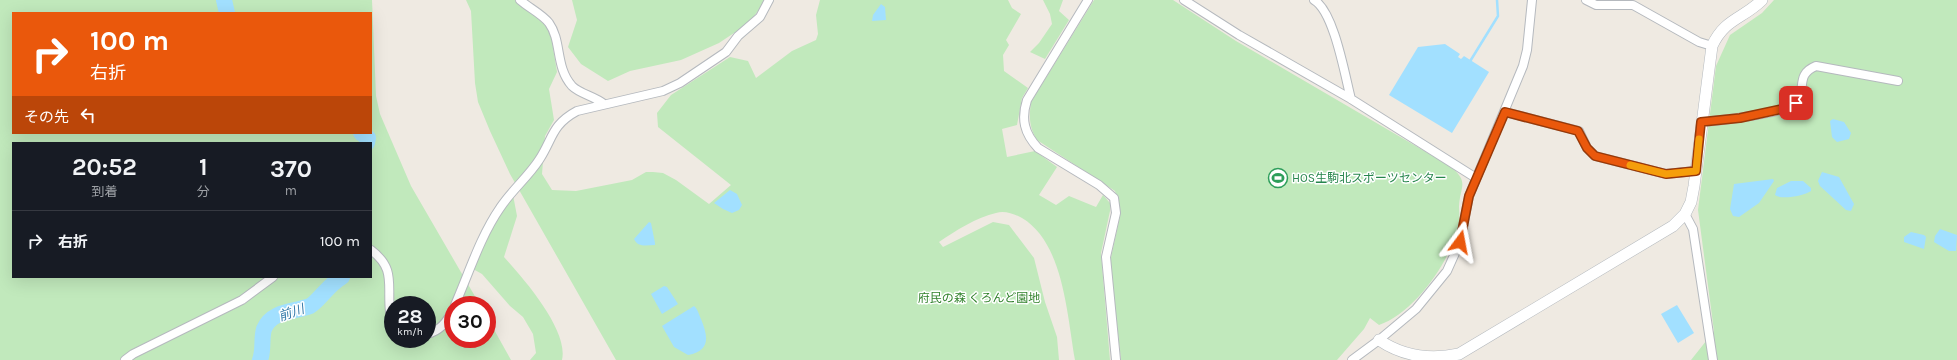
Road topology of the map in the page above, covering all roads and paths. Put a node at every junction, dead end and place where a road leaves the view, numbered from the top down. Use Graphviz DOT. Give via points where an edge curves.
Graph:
graph roads {
  1 [pos="520,0"];
  2 [pos="769,0"];
  3 [pos="1088,0"];
  4 [pos="1184,0"];
  5 [pos="1532,0"];
  6 [pos="1586,0"];
  7 [pos="1762,0"];
  8 [pos="1317,1"];
  9 [pos="1712,46"];
  10 [pos="1898,81"];
  11 [pos="1351,99"];
  12 [pos="604,104"];
  13 [pos="1505,112"];
  14 [pos="1701,122"];
  15 [pos="1696,171"];
  16 [pos="1476,178"];
  17 [pos="1685,214"];
  18 [pos="372,251"];
  19 [pos="272,278"];
  20 [pos="389,296"];
  21 [pos="459,296"];
  22 [pos="444,324"];
  23 [pos="436,330"];
  24 [pos="1379,340"];
  25 [pos="125,360"];
  26 [pos="1116,360"];
  27 [pos="1352,360"];
  28 [pos="1424,360"];
  29 [pos="1446,360"];
  30 [pos="1713,360"];
  1 -- 12 [label="street" via="549,24 561,66 569,82 578,91 596,97"];
  2 -- 12 [label="street" via="760,17 738,36 726,52 680,83 663,91"];
  3 -- 26 [label="street" via="1027,100 1024,127 1038,148 1099,185 1114,198 1116,213 1106,257"];
  4 -- 11 [label="street" via="1239,35"];
  5 -- 13 [label="street" via="1527,50"];
  6 -- 9 [label="street" via="1596,5 1633,6 1699,42"];
  7 -- 9 [label="street" via="1757,6 1729,22 1717,34"];
  8 -- 11 [label="street" via="1333,30"];
  9 -- 14 [label="street"];
  10 -- 14 [label="street" via="1816,66 1808,69 1803,76 1800,96 1791,107 1740,118"];
  11 -- 16 [label="street"];
  12 -- 21 [label="street" via="577,111 565,117 556,127 538,162 493,219"];
  13 -- 15 [label="street" via="1578,131 1587,148 1595,156 1666,174"];
  13 -- 16 [label="street"];
  14 -- 15 [label="street"];
  15 -- 17 [label="street" via="1691,202"];
  16 -- 24 [label="street" via="1469,196 1460,242 1447,271 1416,309"];
  17 -- 29 [label="street" via="1673,226 1623,258"];
  17 -- 30 [label="street" via="1692,229"];
  18 -- 20 [label="street" via="388,268"];
  19 -- 25 [label="street" via="242,300"];
  22 -- 23 [label="street"];
  24 -- 27 [label="street"];
  24 -- 28 [label="street" via="1402,354"];
  28 -- 29 [label="street"];
}
